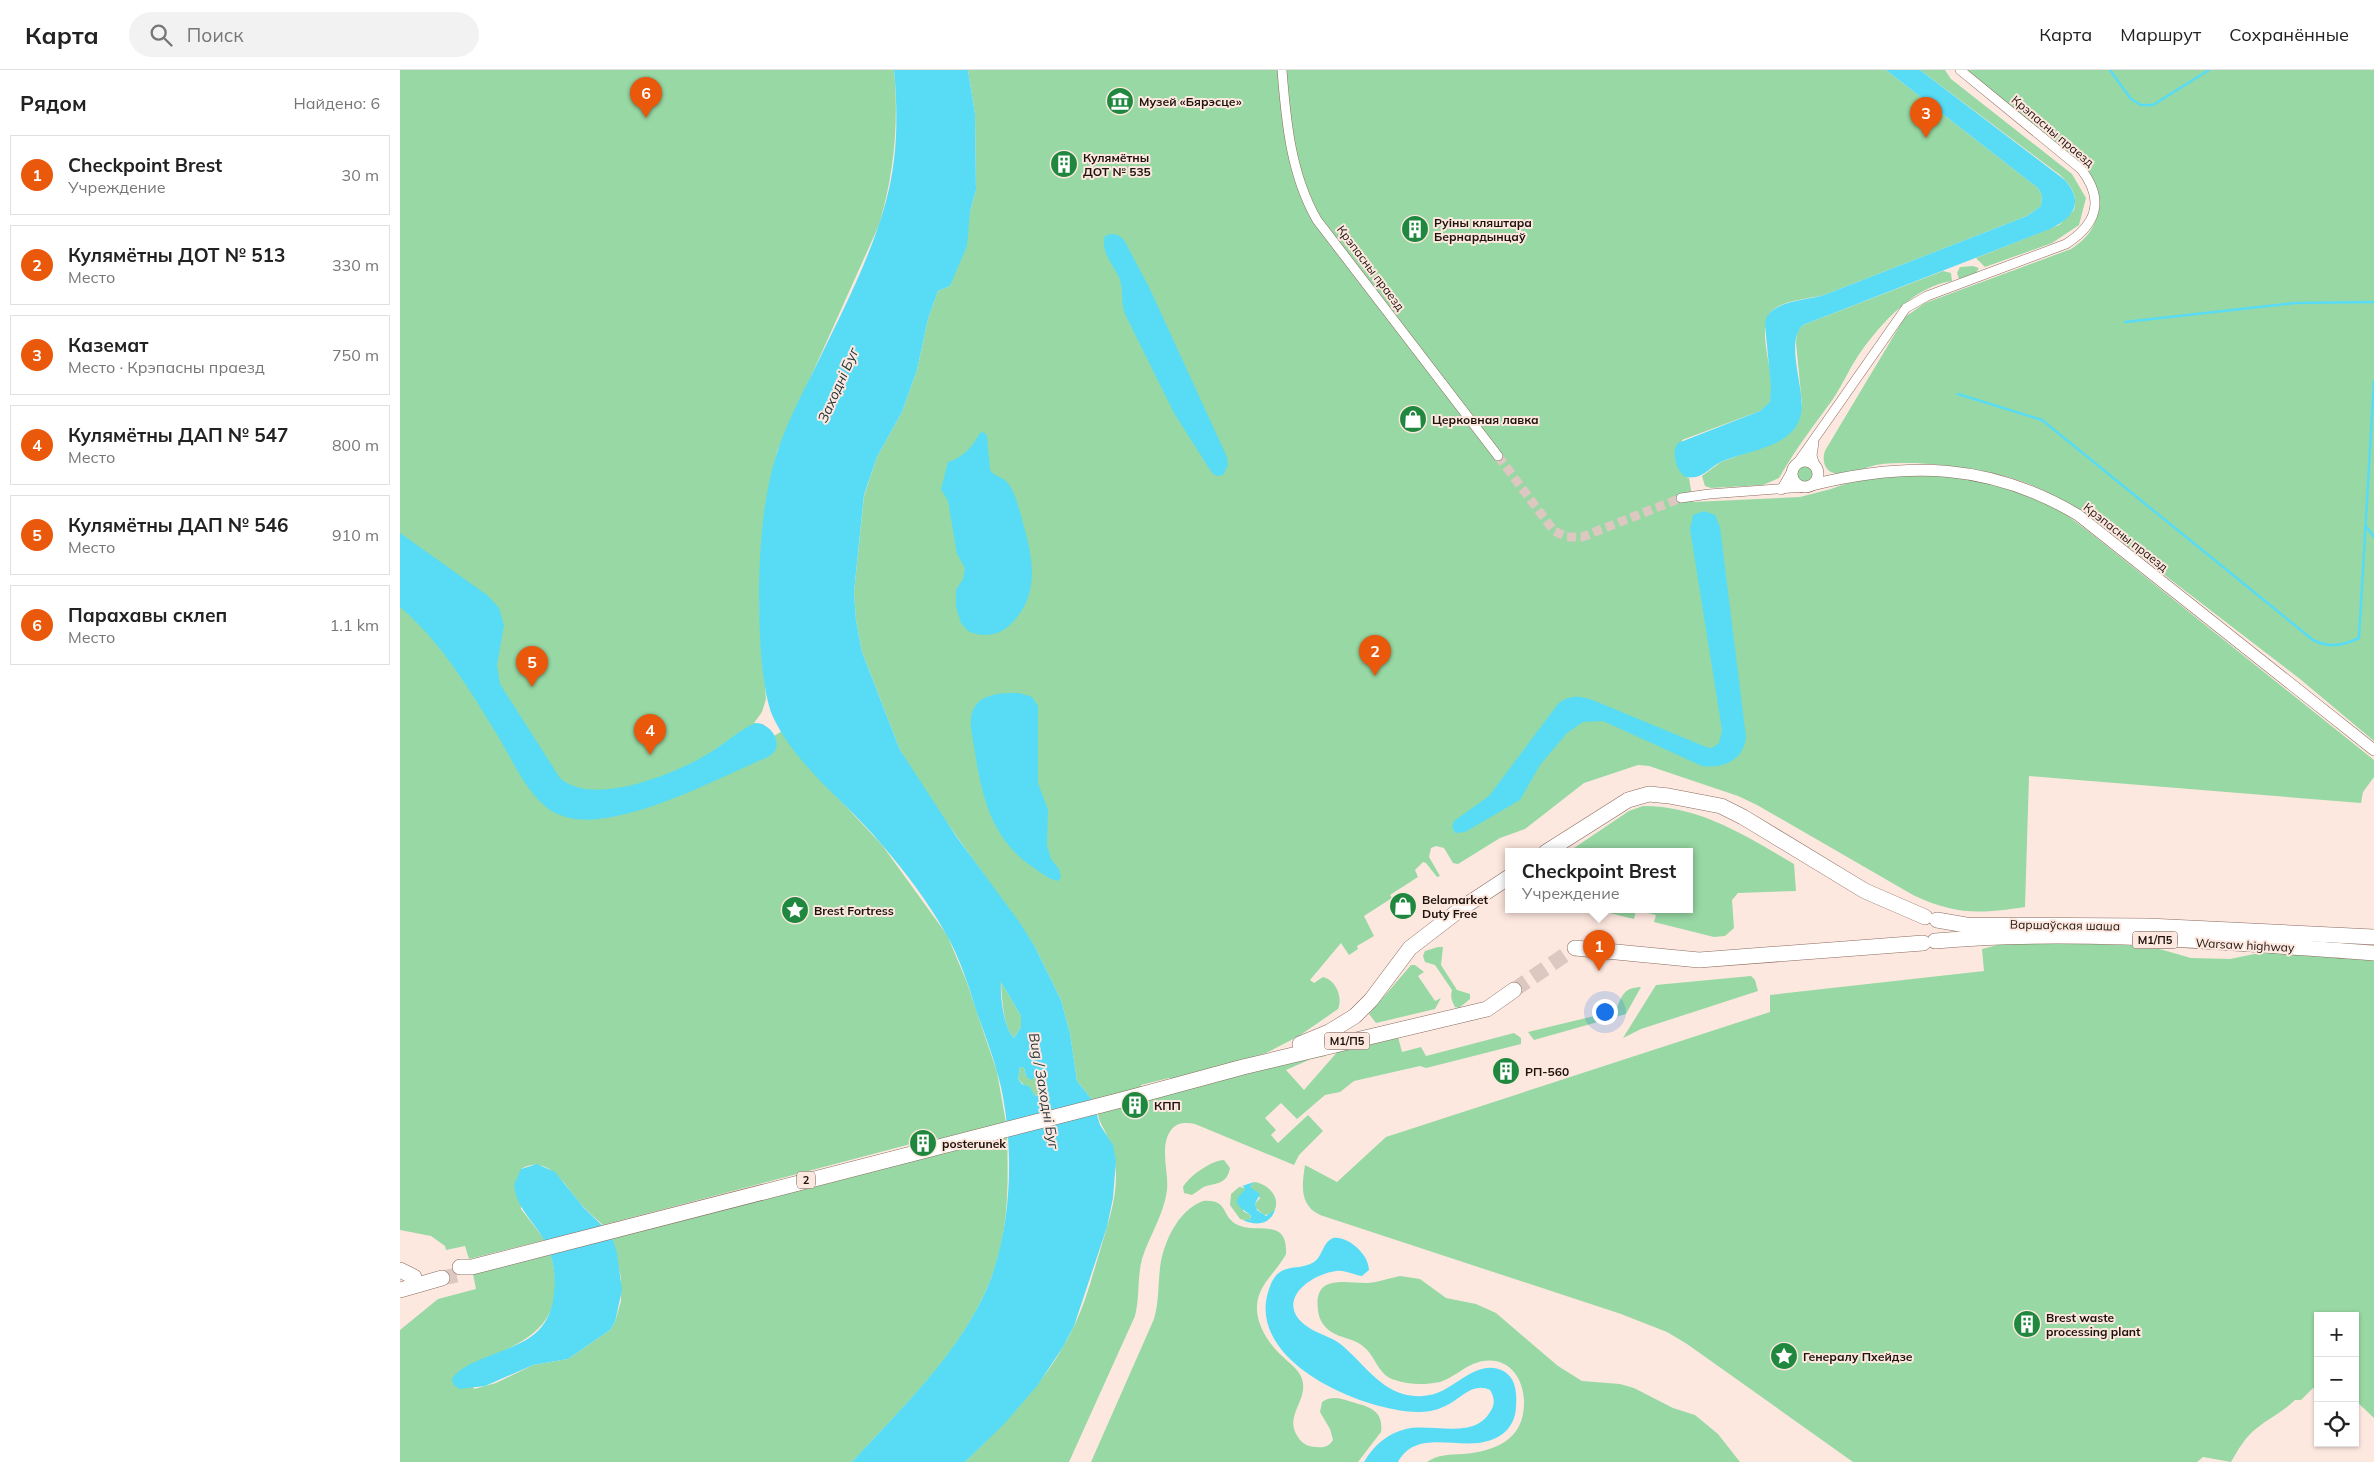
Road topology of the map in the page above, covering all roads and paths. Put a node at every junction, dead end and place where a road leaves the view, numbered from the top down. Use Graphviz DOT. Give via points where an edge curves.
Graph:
graph roads {
  1 [pos="1282,70"];
  2 [pos="1960,70"];
  3 [pos="1816,436"];
  4 [pos="1498,456"];
  5 [pos="1815,466"];
  6 [pos="1794,467"];
  7 [pos="1842,478"];
  8 [pos="1808,486"];
  9 [pos="1781,490"];
  10 [pos="1681,498"];
  11 [pos="2374,750"];
  12 [pos="1552,848"];
  13 [pos="1505,880"];
  14 [pos="2374,937"];
  15 [pos="1575,948"];
  16 [pos="2374,953"];
  17 [pos="1514,990"];
  18 [pos="1243,1067"];
  19 [pos="1052,1118"];
  20 [pos="465,1269"];
  21 [pos="400,1270"];
  22 [pos="442,1275"];
  23 [pos="410,1281"];
  24 [pos="400,1290"];
  25 [pos="400,1302"];
  1 -- 4 [label="street, Крэпасны праезд" via="1292,151 1306,201 1317,220"];
  2 -- 3 [label="street, Крэпасны праезд" via="2081,169 2089,179 2094,196 2091,223 2066,244 1927,296 1906,308"];
  3 -- 5 [label="street" via="1812,455"];
  3 -- 6 [label="street, Крэпасны праезд"];
  5 -- 6 [label="street" via="1804,461"];
  5 -- 7 [label="street" via="1830,476"];
  5 -- 8 [label="street" via="1818,474"];
  6 -- 8 [label="street" via="1794,481"];
  6 -- 9 [label="street, Крэпасны праезд"];
  7 -- 8 [label="street, Крэпасны праезд"];
  7 -- 11 [label="street, Крэпасны праезд" via="1887,470 1942,471 2004,482 2048,499 2078,515"];
  8 -- 9 [label="street, Крэпасны праезд"];
  9 -- 10 [label="street, Крэпасны праезд"];
  12 -- 14 [label="highway, Варшаўская шаша / М1/П5" via="1628,800 1643,795 1669,796 1721,806 1865,891 1931,918 1966,924 2148,926"];
  13 -- 18 [label="highway, М1/П5" via="1410,948 1372,1000 1344,1024"];
  15 -- 16 [label="highway, Warsaw highway / М1/П5" via="1699,960 1996,936 2230,943"];
  17 -- 18 [label="highway, М1/П5" via="1487,1009"];
  18 -- 19 [label="highway, М1/П5"];
  19 -- 20 [label="highway, 2"];
  21 -- 23 [label="highway"];
  22 -- 23 [label="highway"];
  23 -- 24 [label="highway"];
  23 -- 25 [label="highway"];
}
